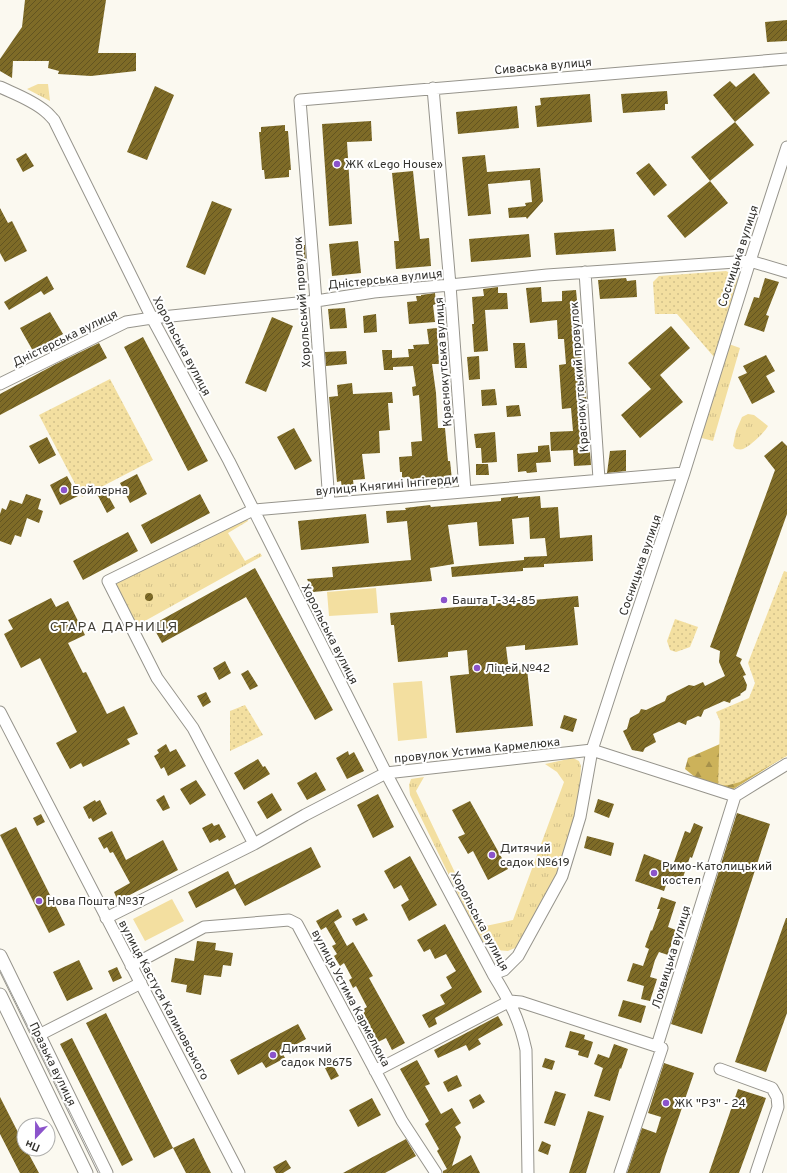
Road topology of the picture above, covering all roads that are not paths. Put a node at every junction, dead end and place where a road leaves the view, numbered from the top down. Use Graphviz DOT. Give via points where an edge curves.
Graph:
graph roads {
  1 [pos="787,59"];
  2 [pos="0,87"];
  3 [pos="433,88"];
  4 [pos="300,100"];
  5 [pos="787,147"];
  6 [pos="750,261"];
  7 [pos="585,272"];
  8 [pos="787,272"];
  9 [pos="450,285"];
  10 [pos="316,301"];
  11 [pos="152,318"];
  12 [pos="0,384"];
  13 [pos="684,473"];
  14 [pos="599,480"];
  15 [pos="465,491"];
  16 [pos="329,503"];
  17 [pos="253,510"];
  18 [pos="0,712"];
  19 [pos="592,750"];
  20 [pos="787,764"];
  21 [pos="386,773"];
  22 [pos="734,796"];
  23 [pos="254,844"];
  24 [pos="106,918"];
  25 [pos="0,956"];
  26 [pos="131,966"];
  27 [pos="493,974"];
  28 [pos="141,983"];
  29 [pos="0,995"];
  30 [pos="510,1001"];
  31 [pos="39,1035"];
  32 [pos="659,1047"];
  33 [pos="720,1069"];
  34 [pos="376,1071"];
  35 [pos="86,1173"];
  36 [pos="106,1173"];
  37 [pos="239,1173"];
  38 [pos="436,1173"];
  39 [pos="528,1173"];
  40 [pos="620,1173"];
  41 [pos="756,1173"];
  1 -- 3 [label="street, Сиваська вулиця"];
  2 -- 11 [label="street, Хорольська вулиця" via="46,111 54,120"];
  3 -- 4 [label="street, Сиваська вулиця"];
  3 -- 9 [label="street, Краснокутська вулиця"];
  4 -- 10 [label="street, Хорольський провулок"];
  5 -- 6 [label="street, Сосницька вулиця"];
  6 -- 7 [label="street, Дністерська вулиця"];
  6 -- 8 [label="street, Дністерська вулиця"];
  6 -- 13 [label="street, Сосницька вулиця"];
  7 -- 9 [label="street, Дністерська вулиця"];
  7 -- 14 [label="street, Краснокутський провулок"];
  9 -- 10 [label="street, Дністерська вулиця" via="374,292"];
  9 -- 15 [label="street, Краснокутська вулиця"];
  10 -- 11 [label="street, Дністерська вулиця"];
  10 -- 16 [label="street, Хорольський провулок"];
  11 -- 12 [label="street, Дністерська вулиця" via="126,322"];
  11 -- 17 [label="street, Хорольська вулиця"];
  13 -- 14 [label="street, вулиця Княгині Інгігерди"];
  13 -- 19 [label="street, Сосницька вулиця"];
  14 -- 15 [label="street, вулиця Княгині Інгігерди"];
  15 -- 16 [label="street, вулиця Княгині Інгігерди"];
  16 -- 17 [label="street, вулиця Княгині Інгігерди"];
  17 -- 21 [label="street, Хорольська вулиця"];
  17 -- 23 [label="street, вулиця Княгині Інгігерди" via="108,581 157,678 193,728"];
  18 -- 24 [label="street, вулиця Кастуся Калиновського"];
  19 -- 21 [label="street, провулок Устима Кармелюка"];
  19 -- 22 [label="street, провулок Устима Кармелюка"];
  19 -- 27 [label="street, Сосницька вулиця" via="580,817 562,876 518,956 504,970"];
  20 -- 22 [label="street"];
  21 -- 23 [label="street, провулок Устима Кармелюка"];
  21 -- 27 [label="street, Хорольська вулиця"];
  22 -- 32 [label="street, Лохвицька вулиця"];
  23 -- 24 [label="street, провулок Устима Кармелюка"];
  24 -- 26 [label="street, вулиця Кастуся Калиновського"];
  25 -- 31 [label="street, Празька вулиця"];
  26 -- 28 [label="street, вулиця Кастуся Калиновського"];
  26 -- 34 [label="street, вулиця Устима Кармелюка" via="204,927 289,920 297,924"];
  27 -- 30 [label="street, Хорольська вулиця"];
  28 -- 31 [label="street"];
  28 -- 37 [label="street, вулиця Кастуся Калиновського"];
  29 -- 35 [label="street, Празька вулиця"];
  30 -- 32 [label="street" via="521,1002"];
  30 -- 34 [label="street"];
  30 -- 39 [label="street, Хорольська вулиця" via="523,1033 526,1050"];
  31 -- 36 [label="street, Празька вулиця"];
  32 -- 40 [label="street, Лохвицька вулиця"];
  33 -- 41 [label="street" via="772,1088 777,1097 778,1107"];
  34 -- 38 [label="street, вулиця Устима Кармелюка" via="402,1121"];
}
